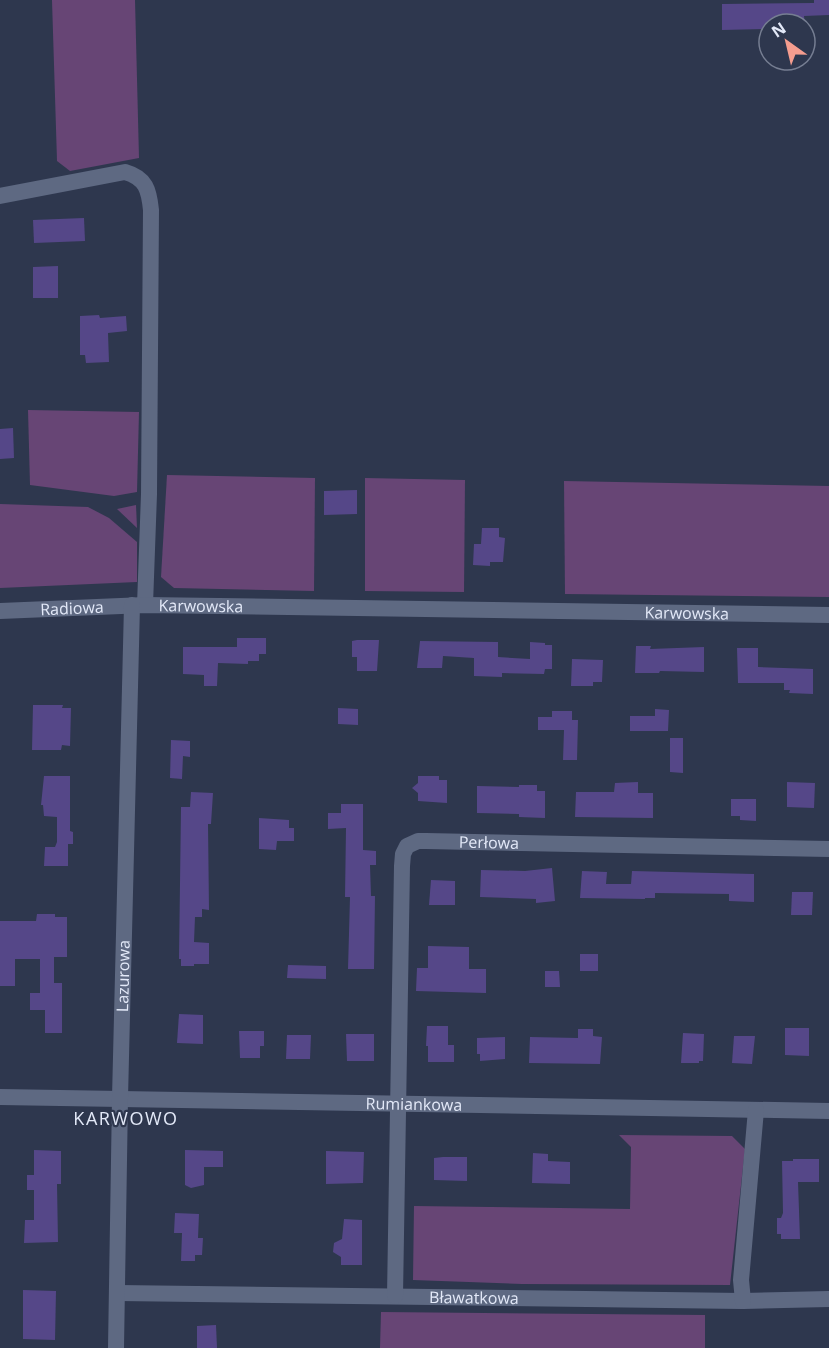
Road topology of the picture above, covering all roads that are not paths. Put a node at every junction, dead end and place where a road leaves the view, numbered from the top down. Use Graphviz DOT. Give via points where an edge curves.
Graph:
graph roads {
  1 [pos="0,196"];
  2 [pos="138,605"];
  3 [pos="0,611"];
  4 [pos="829,615"];
  5 [pos="829,849"];
  6 [pos="0,1097"];
  7 [pos="120,1098"];
  8 [pos="399,1103"];
  9 [pos="756,1110"];
  10 [pos="829,1111"];
  11 [pos="118,1293"];
  12 [pos="395,1296"];
  13 [pos="829,1299"];
  14 [pos="742,1301"];
  15 [pos="116,1348"];
  1 -- 2 [label="street, Karwowska" via="125,172 141,179 150,199 149,494"];
  2 -- 3 [label="street, Radiowa"];
  2 -- 4 [label="street, Karwowska"];
  2 -- 7 [label="street, Lazurowa"];
  5 -- 8 [label="street, Perłowa" via="412,843 405,850 402,866"];
  6 -- 7 [label="street, Rumiankowa"];
  7 -- 8 [label="street, Rumiankowa"];
  7 -- 11 [label="street, Lazurowa"];
  8 -- 9 [label="street, Rumiankowa"];
  8 -- 12 [label="street"];
  9 -- 10 [label="street, Rumiankowa"];
  9 -- 14 [label="street"];
  11 -- 12 [label="street, Bławatkowa"];
  11 -- 15 [label="street, Lazurowa"];
  12 -- 14 [label="street, Bławatkowa"];
  13 -- 14 [label="street, Bławatkowa"];
}
